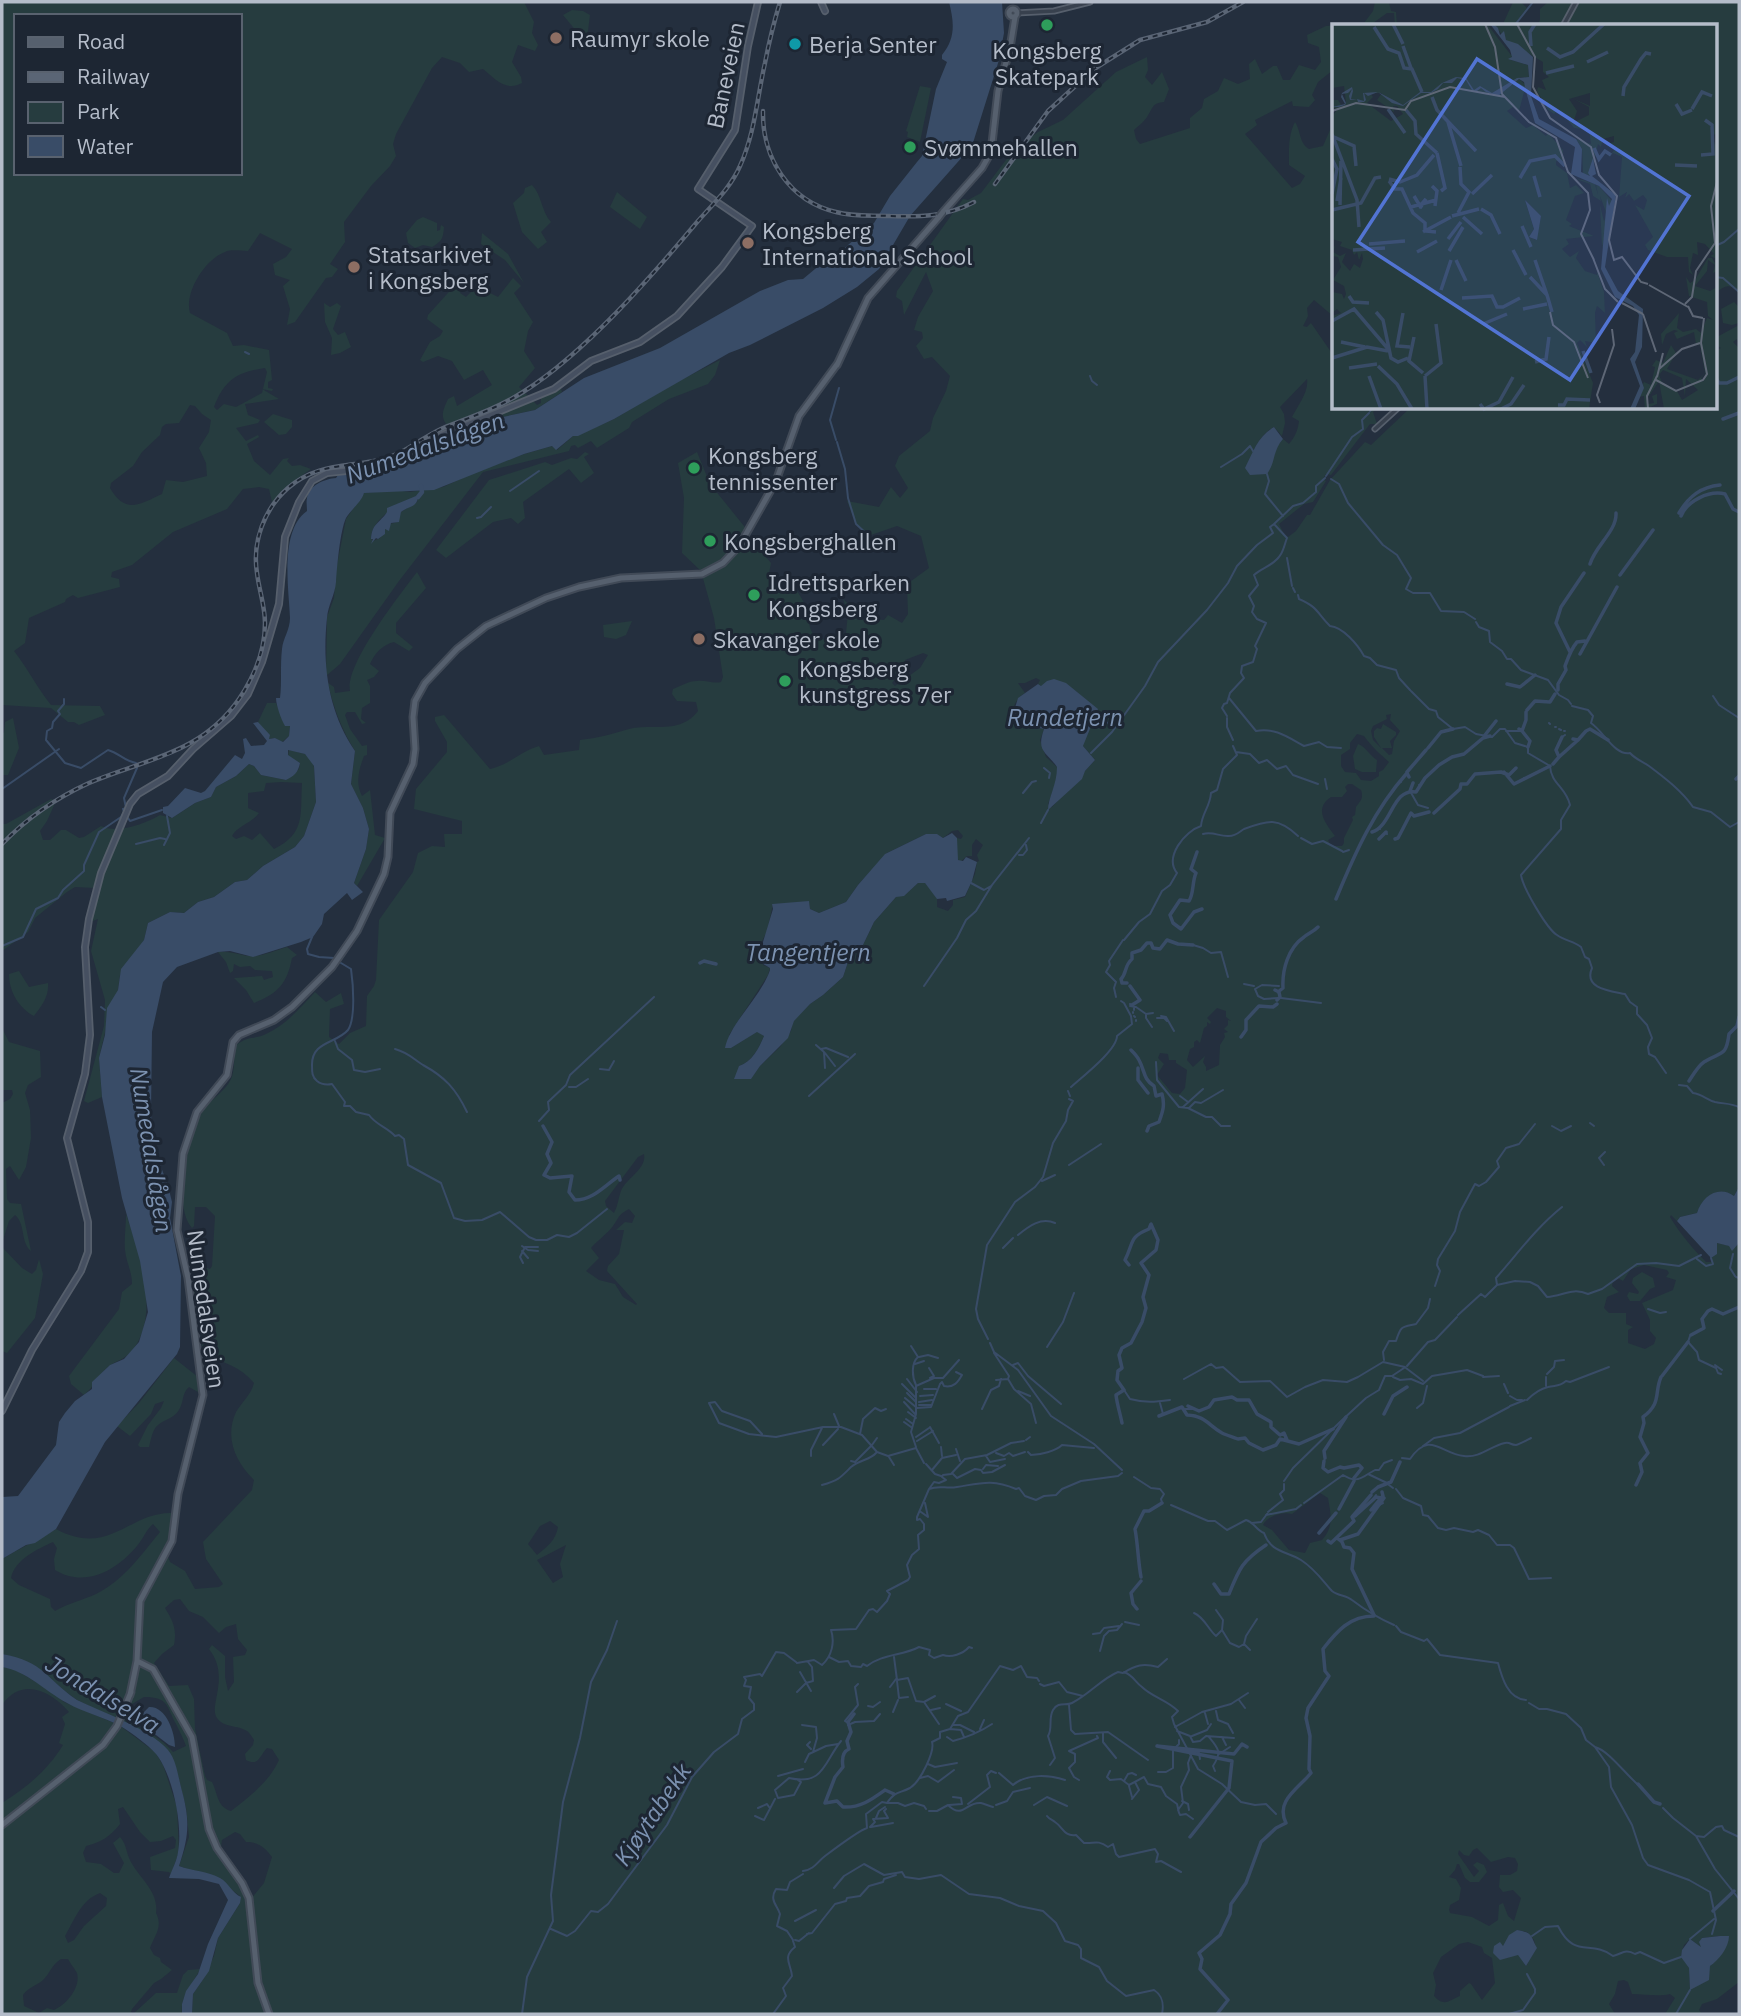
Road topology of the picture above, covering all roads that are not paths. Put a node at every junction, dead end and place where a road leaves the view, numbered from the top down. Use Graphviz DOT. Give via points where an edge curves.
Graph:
graph roads {
  1 [pos="758,2"];
  2 [pos="821,2"];
  3 [pos="1012,2"];
  4 [pos="1090,2"];
  5 [pos="1576,2"];
  6 [pos="825,11"];
  7 [pos="1013,13"];
  8 [pos="1564,24"];
  9 [pos="1396,410"];
  10 [pos="1375,429"];
  11 [pos="2,1411"];
  12 [pos="139,1662"];
  13 [pos="2,1825"];
  14 [pos="269,2014"];
  1 -- 11 [label="main road, Baneveien" via="735,130 698,188 752,226 709,281 659,331 632,347 591,361 544,394 388,461 322,474 312,481 285,537 279,604 248,694 168,776 134,798 101,873 85,952 91,1021 87,1064 67,1138 88,1222 88,1249 81,1271 32,1350"];
  2 -- 6 [label="main road"];
  3 -- 7 [label="main road, Numedalsveien"];
  4 -- 7 [label="street" via="1053,11"];
  5 -- 8 [label="street"];
  7 -- 12 [label="main road, Numedalsveien" via="991,152 869,298 832,376 796,425 776,481 739,545 723,563 706,572 629,577 585,586 518,610 477,631 418,694 414,758 390,813 386,868 360,925 332,967 292,1007 270,1023 235,1038 227,1075 197,1112 184,1147 176,1222 203,1399 178,1494 172,1541 144,1592"];
  9 -- 10 [label="street"];
  12 -- 13 [label="main road, Numedalsveien" via="111,1736"];
  12 -- 14 [label="main road" via="154,1671 192,1737 212,1836 247,1893 258,1983"];
}
